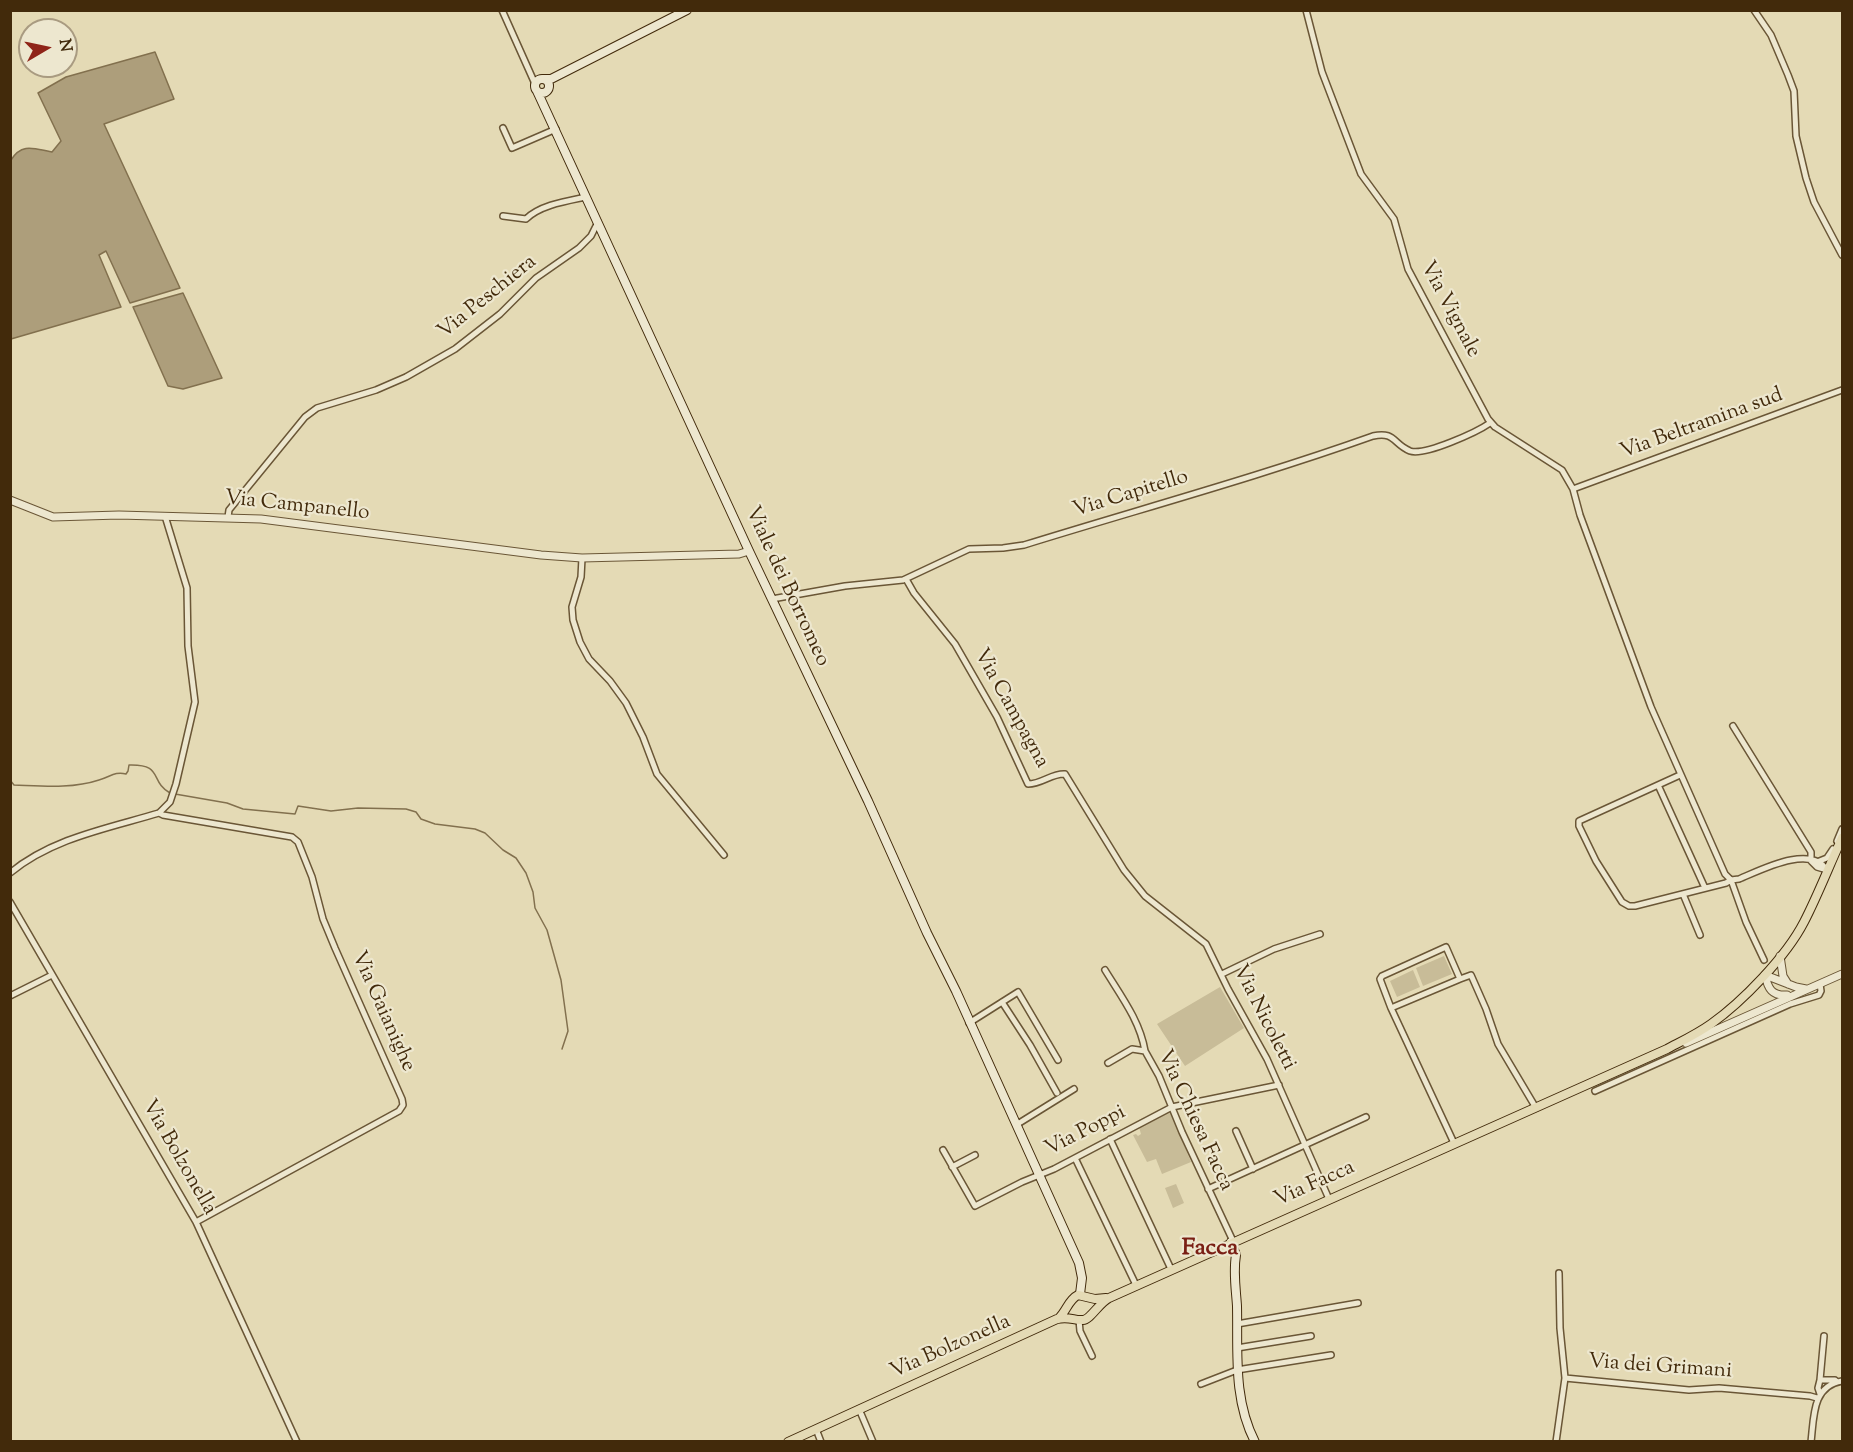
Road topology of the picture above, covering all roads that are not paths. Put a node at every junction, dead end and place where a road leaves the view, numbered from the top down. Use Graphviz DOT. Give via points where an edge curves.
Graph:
graph roads {
  1 [pos="502,10"];
  2 [pos="687,10"];
  3 [pos="1306,10"];
  4 [pos="1754,10"];
  5 [pos="543,85"];
  6 [pos="503,128"];
  7 [pos="556,129"];
  8 [pos="586,197"];
  9 [pos="504,216"];
  10 [pos="598,222"];
  11 [pos="1842,255"];
  12 [pos="1842,390"];
  13 [pos="1490,423"];
  14 [pos="1573,489"];
  15 [pos="10,500"];
  16 [pos="165,516"];
  17 [pos="228,517"];
  18 [pos="749,551"];
  19 [pos="582,558"];
  20 [pos="906,579"];
  21 [pos="772,599"];
  22 [pos="1733,726"];
  23 [pos="1680,775"];
  24 [pos="1658,785"];
  25 [pos="159,813"];
  26 [pos="1842,829"];
  27 [pos="1842,838"];
  28 [pos="724,855"];
  29 [pos="1815,863"];
  30 [pos="1827,870"];
  31 [pos="10,873"];
  32 [pos="1132,879"];
  33 [pos="1731,880"];
  34 [pos="1705,888"];
  35 [pos="1683,894"];
  36 [pos="10,902"];
  37 [pos="1808,914"];
  38 [pos="1320,934"];
  39 [pos="1700,935"];
  40 [pos="1780,956"];
  41 [pos="1764,960"];
  42 [pos="1106,970"];
  43 [pos="1222,974"];
  44 [pos="1842,974"];
  45 [pos="52,975"];
  46 [pos="1765,975"];
  47 [pos="1460,979"];
  48 [pos="1788,984"];
  49 [pos="1820,984"];
  50 [pos="1806,989"];
  51 [pos="1793,995"];
  52 [pos="10,996"];
  53 [pos="1002,1002"];
  54 [pos="1391,1008"];
  55 [pos="969,1023"];
  56 [pos="1666,1049"];
  57 [pos="1145,1051"];
  58 [pos="1059,1060"];
  59 [pos="1108,1063"];
  60 [pos="1279,1085"];
  61 [pos="1074,1089"];
  62 [pos="1595,1091"];
  63 [pos="1057,1093"];
  64 [pos="1172,1107"];
  65 [pos="1536,1108"];
  66 [pos="1366,1117"];
  67 [pos="1016,1125"];
  68 [pos="1236,1131"];
  69 [pos="1110,1139"];
  70 [pos="1454,1143"];
  71 [pos="1305,1144"];
  72 [pos="943,1150"];
  73 [pos="975,1155"];
  74 [pos="1075,1158"];
  75 [pos="952,1167"];
  76 [pos="1253,1168"];
  77 [pos="1040,1174"];
  78 [pos="1208,1189"];
  79 [pos="1329,1199"];
  80 [pos="196,1222"];
  81 [pos="1232,1242"];
  82 [pos="1222,1246"];
  83 [pos="1234,1262"];
  84 [pos="1171,1269"];
  85 [pos="1559,1273"];
  86 [pos="1136,1285"];
  87 [pos="1080,1294"];
  88 [pos="1090,1298"];
  89 [pos="1109,1298"];
  90 [pos="1358,1303"];
  91 [pos="1068,1307"];
  92 [pos="1094,1310"];
  93 [pos="1058,1319"];
  94 [pos="1076,1319"];
  95 [pos="1237,1323"];
  96 [pos="1311,1336"];
  97 [pos="1824,1336"];
  98 [pos="1237,1348"];
  99 [pos="1331,1355"];
  100 [pos="1092,1356"];
  101 [pos="1237,1370"];
  102 [pos="1565,1378"];
  103 [pos="1820,1380"];
  104 [pos="1840,1382"];
  105 [pos="1201,1384"];
  106 [pos="1818,1396"];
  107 [pos="858,1409"];
  108 [pos="816,1429"];
  109 [pos="297,1442"];
  110 [pos="788,1442"];
  111 [pos="821,1442"];
  112 [pos="873,1442"];
  113 [pos="1256,1442"];
  114 [pos="1556,1442"];
  115 [pos="1811,1442"];
  1 -- 5 [label="street" via="531,76"];
  2 -- 5 [label="main road"];
  3 -- 13 [label="street, Via Vignale" via="1322,72 1361,174 1394,219 1408,269"];
  4 -- 11 [label="street" via="1771,35 1794,91 1796,136 1806,177 1814,202"];
  5 -- 7 [label="main road, Viale dei Borromeo" via="545,104"];
  6 -- 7 [label="street" via="512,148"];
  7 -- 8 [label="main road, Viale dei Borromeo"];
  8 -- 9 [label="street" via="545,208 526,219"];
  8 -- 10 [label="main road, Viale dei Borromeo"];
  10 -- 17 [label="street, Via Peschiera" via="579,248 536,278 500,314 455,348 406,377 317,408 305,417"];
  10 -- 18 [label="main road, Viale dei Borromeo"];
  12 -- 14 [label="street, Via Beltramina sud"];
  13 -- 14 [label="street, Via Vignale" via="1562,470"];
  13 -- 20 [label="street, Via Capitello" via="1422,452 1410,450 1389,435 1372,436 1240,481 1024,545 969,549"];
  14 -- 23 [label="street" via="1633,661"];
  15 -- 16 [label="street, Via Campanello" via="52,517"];
  16 -- 17 [label="street, Via Campanello"];
  16 -- 25 [label="street" via="188,588 188,646 195,690 174,790 170,802"];
  17 -- 19 [label="street, Via Campanello"];
  18 -- 19 [label="street, Via Campanello"];
  18 -- 21 [label="main road, Viale dei Borromeo"];
  19 -- 28 [label="street" via="581,578 572,607 580,642 626,703 657,774"];
  20 -- 21 [label="street, Via Capitello"];
  20 -- 32 [label="street, Via Campagna" via="955,644 997,717 1028,784 1065,774"];
  21 -- 55 [label="main road, Viale dei Borromeo"];
  22 -- 29 [label="street"];
  23 -- 24 [label="street"];
  23 -- 33 [label="street"];
  24 -- 34 [label="street"];
  24 -- 35 [label="street" via="1582,818 1579,826 1622,902 1635,906"];
  25 -- 31 [label="street" via="49,847"];
  25 -- 80 [label="street, Via Gaianighe" via="292,837 298,842 323,919 403,1105 399,1111"];
  26 -- 29 [label="street" via="1829,856"];
  27 -- 30 [label="main road, Via Facca"];
  29 -- 30 [label="street"];
  29 -- 33 [label="street" via="1793,858"];
  29 -- 37 [label="street" via="1820,879"];
  30 -- 37 [label="main road, Via Facca"];
  32 -- 43 [label="street, Via Nicoletti" via="1145,896 1200,937"];
  33 -- 34 [label="street"];
  33 -- 41 [label="street"];
  34 -- 35 [label="street"];
  35 -- 39 [label="street"];
  36 -- 45 [label="street, Via Bolzonella"];
  37 -- 40 [label="main road, Via Facca"];
  38 -- 43 [label="street" via="1274,949"];
  40 -- 46 [label="main road, Via Facca"];
  40 -- 48 [label="street"];
  42 -- 57 [label="street" via="1137,1023"];
  43 -- 60 [label="street, Via Nicoletti"];
  44 -- 49 [label="street"];
  45 -- 52 [label="street"];
  45 -- 80 [label="street, Via Bolzonella"];
  46 -- 48 [label="street"];
  46 -- 51 [label="street" via="1775,994"];
  46 -- 56 [label="main road, Via Facca" via="1712,1024"];
  47 -- 54 [label="street"];
  47 -- 54 [label="street" via="1446,947 1382,976 1380,982"];
  47 -- 65 [label="street" via="1471,975 1498,1044"];
  48 -- 50 [label="street"];
  49 -- 50 [label="street"];
  49 -- 62 [label="street" via="1819,995 1790,1004"];
  50 -- 51 [label="street"];
  51 -- 56 [label="street"];
  53 -- 55 [label="street"];
  53 -- 58 [label="street" via="1018,992"];
  53 -- 63 [label="street"];
  54 -- 70 [label="street"];
  55 -- 67 [label="main road"];
  56 -- 65 [label="main road, Via Facca"];
  57 -- 59 [label="street, Via Chiesa Facca" via="1132,1049"];
  57 -- 64 [label="street, Via Chiesa Facca"];
  60 -- 64 [label="street, Via Poppi"];
  60 -- 71 [label="street, Via Nicoletti"];
  61 -- 67 [label="street"];
  64 -- 69 [label="street, Via Poppi"];
  64 -- 78 [label="street, Via Chiesa Facca"];
  65 -- 70 [label="main road, Via Facca"];
  66 -- 71 [label="street"];
  67 -- 77 [label="main road"];
  68 -- 76 [label="street"];
  69 -- 74 [label="street, Via Poppi"];
  69 -- 84 [label="street"];
  70 -- 79 [label="main road, Via Facca"];
  71 -- 76 [label="street"];
  71 -- 79 [label="street, Via Nicoletti"];
  72 -- 75 [label="street, Via Poppi"];
  73 -- 75 [label="street"];
  74 -- 77 [label="street, Via Poppi"];
  74 -- 86 [label="street"];
  75 -- 77 [label="street, Via Poppi" via="975,1206"];
  76 -- 78 [label="street"];
  77 -- 87 [label="main road" via="1079,1263"];
  78 -- 81 [label="street, Via Chiesa Facca"];
  79 -- 81 [label="main road, Via Facca"];
  80 -- 109 [label="street, Via Bolzonella"];
  81 -- 82 [label="main road, Via Facca"];
  81 -- 83 [label="main road"];
  82 -- 83 [label="main road"];
  82 -- 84 [label="main road, Via Facca"];
  83 -- 95 [label="main road"];
  84 -- 86 [label="main road, Via Facca"];
  85 -- 102 [label="street"];
  86 -- 89 [label="main road, Via Facca"];
  87 -- 88 [label="main road"];
  87 -- 91 [label="main road, Via Bolzonella" via="1073,1297"];
  88 -- 89 [label="main road, Via Facca"];
  88 -- 92 [label="main road"];
  89 -- 92 [label="main road, Via Facca"];
  90 -- 95 [label="street"];
  91 -- 93 [label="main road, Via Bolzonella"];
  91 -- 94 [label="main road"];
  92 -- 94 [label="main road, Via Bolzonella" via="1088,1318"];
  93 -- 94 [label="main road, Via Bolzonella"];
  93 -- 107 [label="main road, Via Bolzonella"];
  94 -- 100 [label="street"];
  95 -- 98 [label="main road"];
  96 -- 98 [label="street"];
  97 -- 103 [label="street"];
  98 -- 101 [label="main road"];
  99 -- 101 [label="street"];
  101 -- 105 [label="street"];
  101 -- 113 [label="main road" via="1240,1399"];
  102 -- 106 [label="street, Via dei Grimani" via="1689,1390 1719,1388"];
  102 -- 114 [label="street, Via dei Grimani"];
  103 -- 104 [label="street"];
  103 -- 106 [label="street"];
  104 -- 106 [label="street"];
  106 -- 115 [label="street"];
  107 -- 108 [label="main road, Via Bolzonella"];
  107 -- 112 [label="street"];
  108 -- 110 [label="main road, Via Bolzonella"];
  108 -- 111 [label="street"];
}
